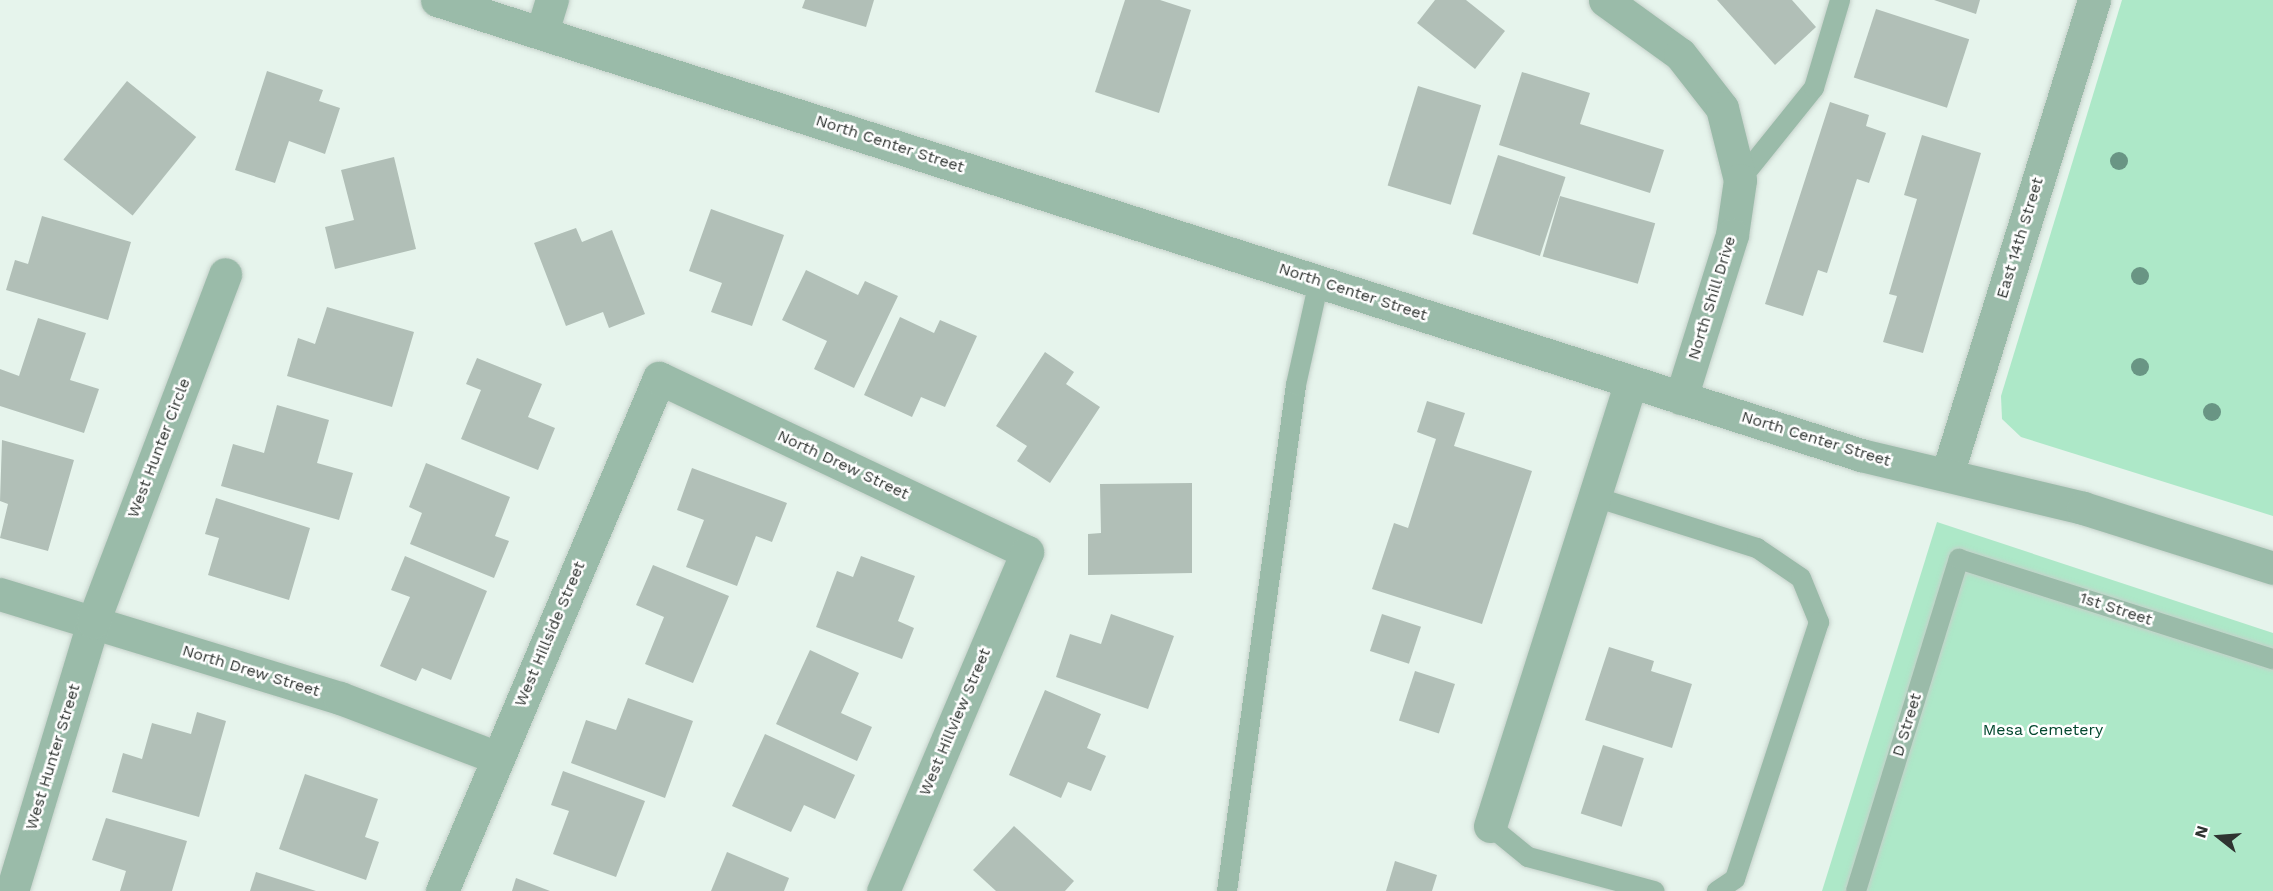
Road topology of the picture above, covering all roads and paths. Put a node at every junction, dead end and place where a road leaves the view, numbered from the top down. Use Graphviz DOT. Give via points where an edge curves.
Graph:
graph roads {
  1 [pos="438,0"];
  2 [pos="552,0"];
  3 [pos="1605,0"];
  4 [pos="1840,0"];
  5 [pos="2094,0"];
  6 [pos="542,32"];
  7 [pos="1740,180"];
  8 [pos="225,274"];
  9 [pos="1319,281"];
  10 [pos="659,378"];
  11 [pos="1631,382"];
  12 [pos="1681,398"];
  13 [pos="1947,475"];
  14 [pos="1595,497"];
  15 [pos="1027,552"];
  16 [pos="1959,559"];
  17 [pos="2273,568"];
  18 [pos="0,594"];
  19 [pos="93,622"];
  20 [pos="2273,659"];
  21 [pos="498,758"];
  22 [pos="1490,826"];
  23 [pos="12,891"];
  24 [pos="442,891"];
  25 [pos="883,891"];
  26 [pos="1227,891"];
  27 [pos="1654,891"];
  28 [pos="1717,891"];
  29 [pos="1856,891"];
  1 -- 6 [label="street, North Center Street"];
  2 -- 6 [label="street"];
  3 -- 7 [label="street, North Shill Drive" via="1680,54 1722,108"];
  4 -- 7 [label="lane" via="1814,88"];
  5 -- 13 [label="street, East 14th Street"];
  6 -- 9 [label="street, North Center Street"];
  7 -- 12 [label="street, North Shill Drive" via="1732,235"];
  8 -- 19 [label="street, West Hunter Circle"];
  9 -- 11 [label="street, North Center Street"];
  9 -- 26 [label="lane" via="1296,385"];
  10 -- 15 [label="street, North Drew Street"];
  10 -- 21 [label="street, West Hillside Street"];
  11 -- 12 [label="street, North Center Street"];
  11 -- 14 [label="street"];
  12 -- 13 [label="street, North Center Street" via="1861,455"];
  13 -- 17 [label="street, North Center Street" via="2083,508"];
  14 -- 22 [label="street"];
  14 -- 28 [label="lane" via="1756,548 1801,578 1819,622 1735,879"];
  15 -- 25 [label="street, West Hillview Street"];
  16 -- 20 [label="lane, 1st Street"];
  16 -- 29 [label="lane, D Street"];
  18 -- 19 [label="street, North Drew Street"];
  19 -- 21 [label="street, North Drew Street" via="340,698"];
  19 -- 23 [label="street, West Hunter Street"];
  21 -- 24 [label="street, West Hillside Street"];
  22 -- 27 [label="lane" via="1528,857"];
}
